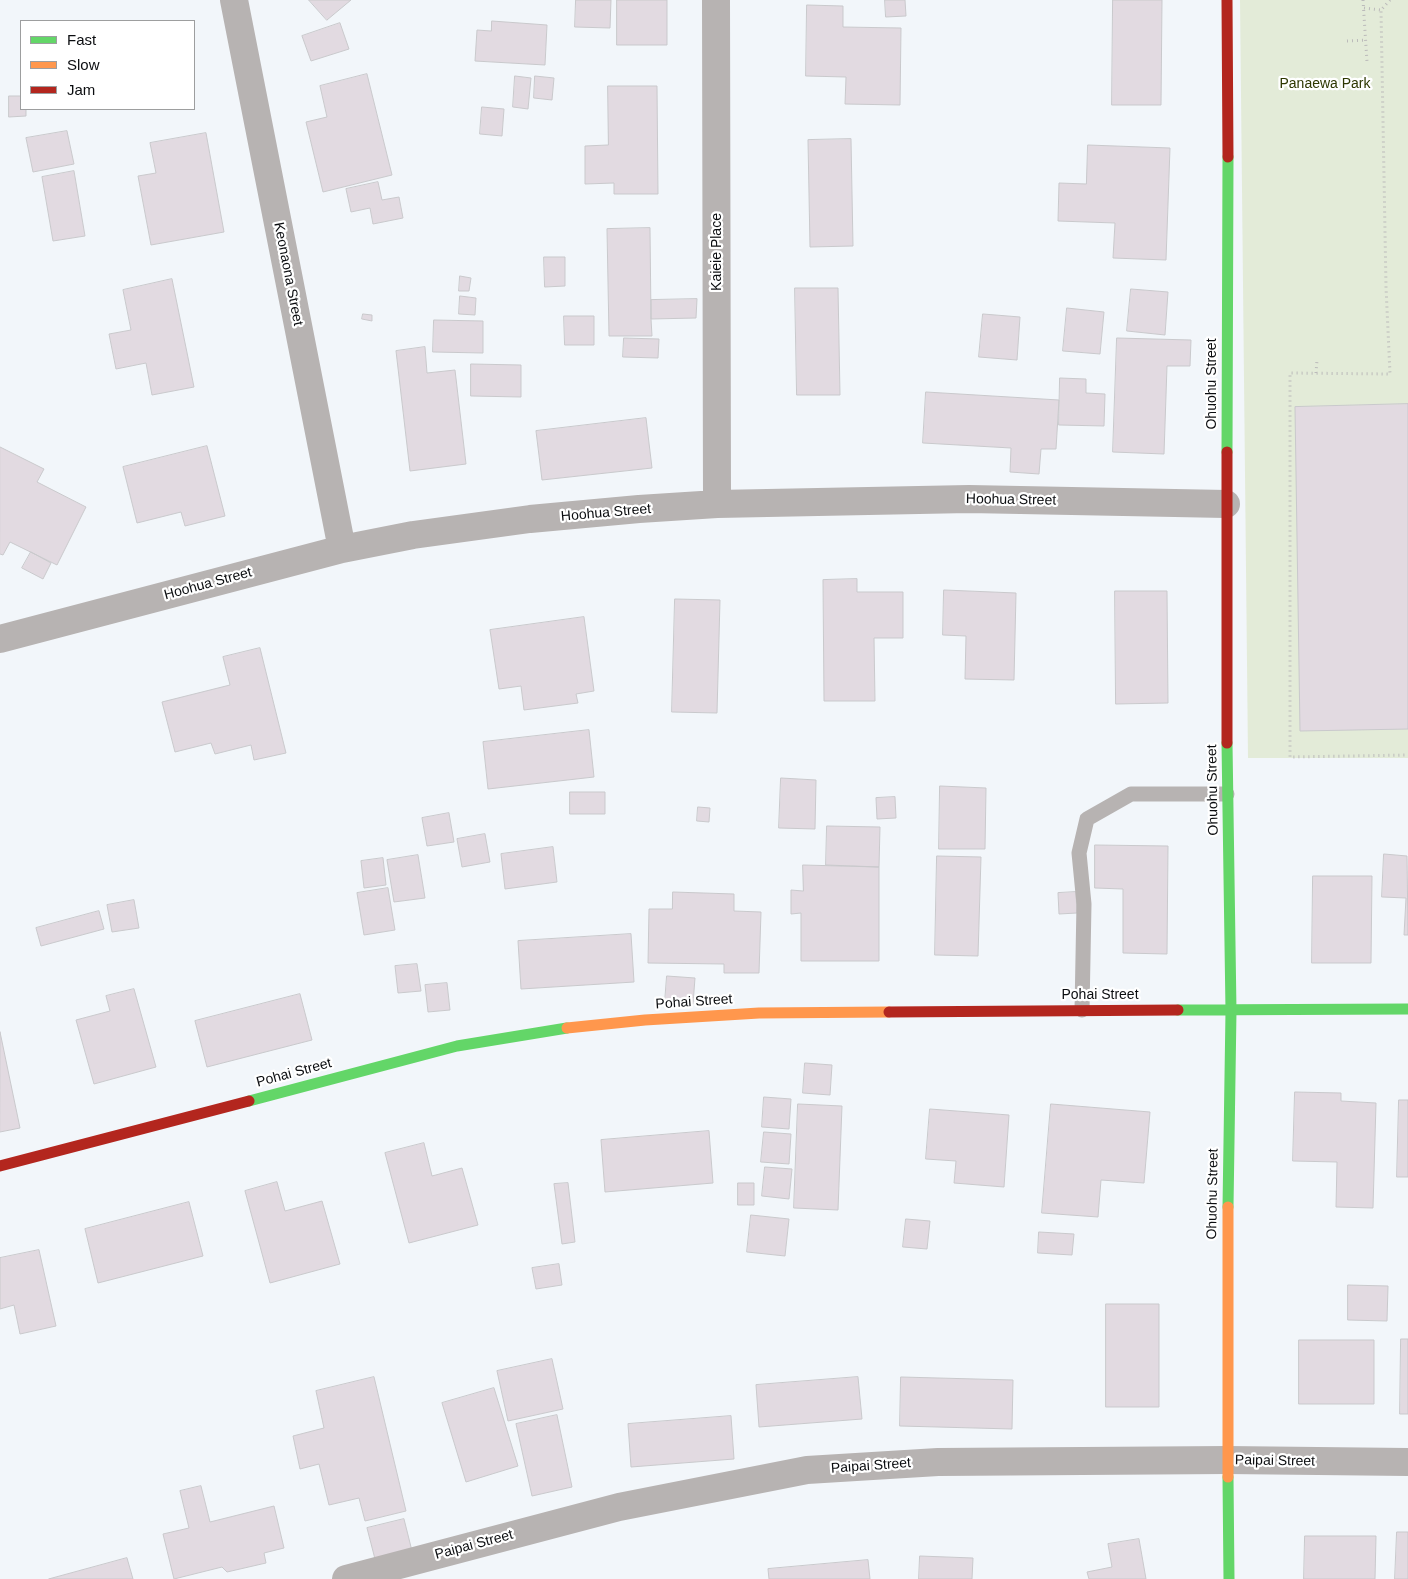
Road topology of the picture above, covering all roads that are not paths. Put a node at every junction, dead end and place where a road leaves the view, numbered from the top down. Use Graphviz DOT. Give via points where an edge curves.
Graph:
graph roads {
  1 [pos="234,0"];
  2 [pos="716,0"];
  3 [pos="1227,0"];
  4 [pos="717,504"];
  5 [pos="1226,504"];
  6 [pos="342,549"];
  7 [pos="0,639"];
  8 [pos="1227,794"];
  9 [pos="1408,1009"];
  10 [pos="1082,1010"];
  11 [pos="1231,1011"];
  12 [pos="0,1166"];
  13 [pos="1227,1460"];
  14 [pos="1408,1462"];
  15 [pos="346,1579"];
  16 [pos="1229,1579"];
  1 -- 6 [label="street, Keonaona Street"];
  2 -- 4 [label="street, Kaieie Place"];
  3 -- 5 [label="street, Ohuohu Street"];
  4 -- 5 [label="street, Hoohua Street" via="969,499"];
  4 -- 6 [label="street, Hoohua Street" via="530,519 413,535"];
  5 -- 8 [label="street, Ohuohu Street"];
  6 -- 7 [label="street, Hoohua Street"];
  8 -- 10 [label="lane" via="1131,794 1087,819 1079,853 1084,904"];
  8 -- 11 [label="street, Ohuohu Street"];
  9 -- 11 [label="street, Pohai Street"];
  10 -- 11 [label="street, Pohai Street"];
  10 -- 12 [label="street, Pohai Street" via="706,1015 512,1036 457,1046"];
  11 -- 13 [label="street, Ohuohu Street"];
  13 -- 14 [label="street, Paipai Street"];
  13 -- 15 [label="street, Paipai Street" via="938,1462 807,1470 619,1507"];
  13 -- 16 [label="street, Ohuohu Street"];
}
